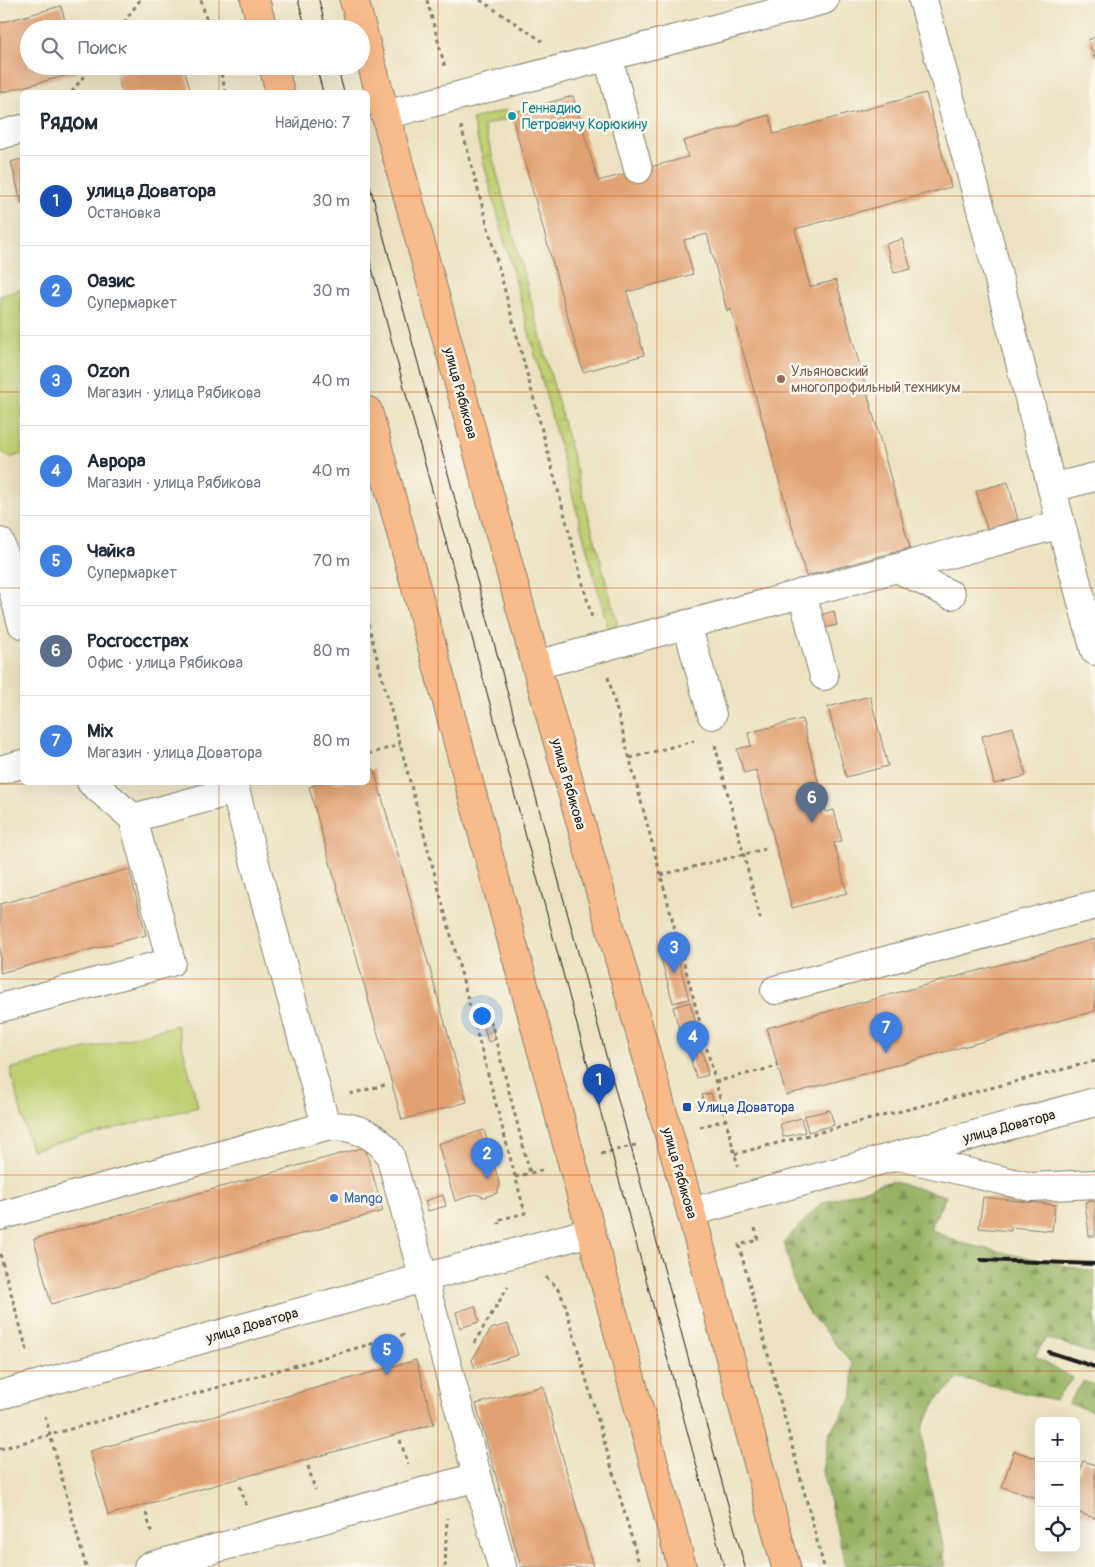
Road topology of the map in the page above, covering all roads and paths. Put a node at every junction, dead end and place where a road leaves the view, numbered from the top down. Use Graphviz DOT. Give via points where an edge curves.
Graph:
graph roads {
  1 [pos="140,0"];
  2 [pos="201,0"];
  3 [pos="255,0"];
  4 [pos="354,0"];
  5 [pos="427,0"];
  6 [pos="480,0"];
  7 [pos="824,0"];
  8 [pos="923,0"];
  9 [pos="126,20"];
  10 [pos="207,20"];
  11 [pos="261,20"];
  12 [pos="359,20"];
  13 [pos="608,57"];
  14 [pos="370,59"];
  15 [pos="578,65"];
  16 [pos="84,75"];
  17 [pos="221,75"];
  18 [pos="275,75"];
  19 [pos="73,90"];
  20 [pos="225,90"];
  21 [pos="279,90"];
  22 [pos="453,97"];
  23 [pos="385,115"];
  24 [pos="20,130"];
  25 [pos="0,135"];
  26 [pos="638,168"];
  27 [pos="370,418"];
  28 [pos="1095,477"];
  29 [pos="1052,488"];
  30 [pos="1061,524"];
  31 [pos="0,542"];
  32 [pos="897,568"];
  33 [pos="802,594"];
  34 [pos="951,595"];
  35 [pos="20,617"];
  36 [pos="688,624"];
  37 [pos="370,632"];
  38 [pos="600,648"];
  39 [pos="1095,651"];
  40 [pos="536,665"];
  41 [pos="824,676"];
  42 [pos="709,730"];
  43 [pos="400,745"];
  44 [pos="370,753"];
  45 [pos="629,758"];
  46 [pos="20,765"];
  47 [pos="0,770"];
  48 [pos="94,785"];
  49 [pos="234,786"];
  50 [pos="133,818"];
  51 [pos="765,849"];
  52 [pos="744,854"];
  53 [pos="661,876"];
  54 [pos="1095,905"];
  55 [pos="761,921"];
  56 [pos="775,990"];
  57 [pos="0,1008"];
  58 [pos="472,1018"];
  59 [pos="1095,1061"];
  60 [pos="778,1066"];
  61 [pos="716,1082"];
  62 [pos="1095,1102"];
  63 [pos="725,1120"];
  64 [pos="326,1126"];
  65 [pos="700,1127"];
  66 [pos="644,1142"];
  67 [pos="598,1154"];
  68 [pos="896,1156"];
  69 [pos="543,1170"];
  70 [pos="530,1173"];
  71 [pos="515,1177"];
  72 [pos="1095,1184"];
  73 [pos="691,1212"];
  74 [pos="525,1213"];
  75 [pos="0,1216"];
  76 [pos="590,1232"];
  77 [pos="739,1245"];
  78 [pos="542,1275"];
  79 [pos="423,1277"];
  80 [pos="435,1326"];
  81 [pos="0,1395"];
  82 [pos="0,1449"];
  83 [pos="477,1477"];
  84 [pos="448,1485"];
  85 [pos="148,1567"];
  86 [pos="445,1567"];
  87 [pos="502,1567"];
  88 [pos="640,1567"];
  89 [pos="682,1567"];
  90 [pos="786,1567"];
  91 [pos="824,1567"];
  1 -- 9 [label="path"];
  2 -- 10 [label="path"];
  3 -- 11 [label="main road"];
  4 -- 12 [label="main road, улица Рябикова"];
  5 -- 22 [label="path"];
  6 -- 15 [label="path"];
  7 -- 13 [label="street"];
  8 -- 29 [label="street" via="984,217"];
  13 -- 15 [label="street"];
  13 -- 26 [label="street"];
  14 -- 23 [label="main road, улица Рябикова"];
  15 -- 22 [label="street"];
  16 -- 19 [label="path"];
  17 -- 20 [label="path"];
  18 -- 21 [label="main road"];
  22 -- 23 [label="street"];
  22 -- 38 [label="path"];
  23 -- 40 [label="main road, улица Рябикова"];
  24 -- 25 [label="street"];
  27 -- 76 [label="main road"];
  28 -- 29 [label="street"];
  29 -- 30 [label="street"];
  30 -- 32 [label="street"];
  30 -- 39 [label="street"];
  31 -- 35 [label="street"];
  32 -- 33 [label="street"];
  32 -- 34 [label="street"];
  33 -- 36 [label="street"];
  33 -- 41 [label="street"];
  36 -- 38 [label="street"];
  36 -- 42 [label="street"];
  37 -- 43 [label="path"];
  38 -- 40 [label="street"];
  38 -- 45 [label="path"];
  40 -- 73 [label="main road, улица Рябикова"];
  42 -- 45 [label="path"];
  42 -- 52 [label="path"];
  43 -- 44 [label="path"];
  43 -- 58 [label="path"];
  45 -- 53 [label="path"];
  46 -- 47 [label="street"];
  48 -- 50 [label="street"];
  49 -- 50 [label="street"];
  49 -- 64 [label="street"];
  50 -- 57 [label="street" via="171,962"];
  51 -- 52 [label="path"];
  52 -- 53 [label="path"];
  52 -- 55 [label="path"];
  53 -- 61 [label="path"];
  54 -- 56 [label="street"];
  58 -- 70 [label="path" via="489,1014"];
  58 -- 71 [label="path"];
  59 -- 63 [label="path" via="735,1154"];
  60 -- 61 [label="path"];
  61 -- 63 [label="path"];
  62 -- 68 [label="street, улица Доватора"];
  63 -- 65 [label="path"];
  64 -- 75 [label="street"];
  64 -- 79 [label="street" via="356,1128 390,1155"];
  66 -- 67 [label="path"];
  68 -- 72 [label="street" via="1031,1187"];
  68 -- 73 [label="street, улица Доватора"];
  69 -- 70 [label="path"];
  70 -- 71 [label="path"];
  71 -- 74 [label="path"];
  73 -- 90 [label="main road, улица Рябикова"];
  76 -- 79 [label="street, улица Доватора"];
  76 -- 89 [label="main road"];
  77 -- 91 [label="path"];
  78 -- 88 [label="path" via="556,1286 564,1301"];
  79 -- 80 [label="street"];
  79 -- 81 [label="street, улица Доватора"];
  80 -- 82 [label="path"];
  80 -- 83 [label="street"];
  83 -- 84 [label="street"];
  83 -- 87 [label="street"];
  84 -- 85 [label="street"];
  84 -- 86 [label="path"];
}
